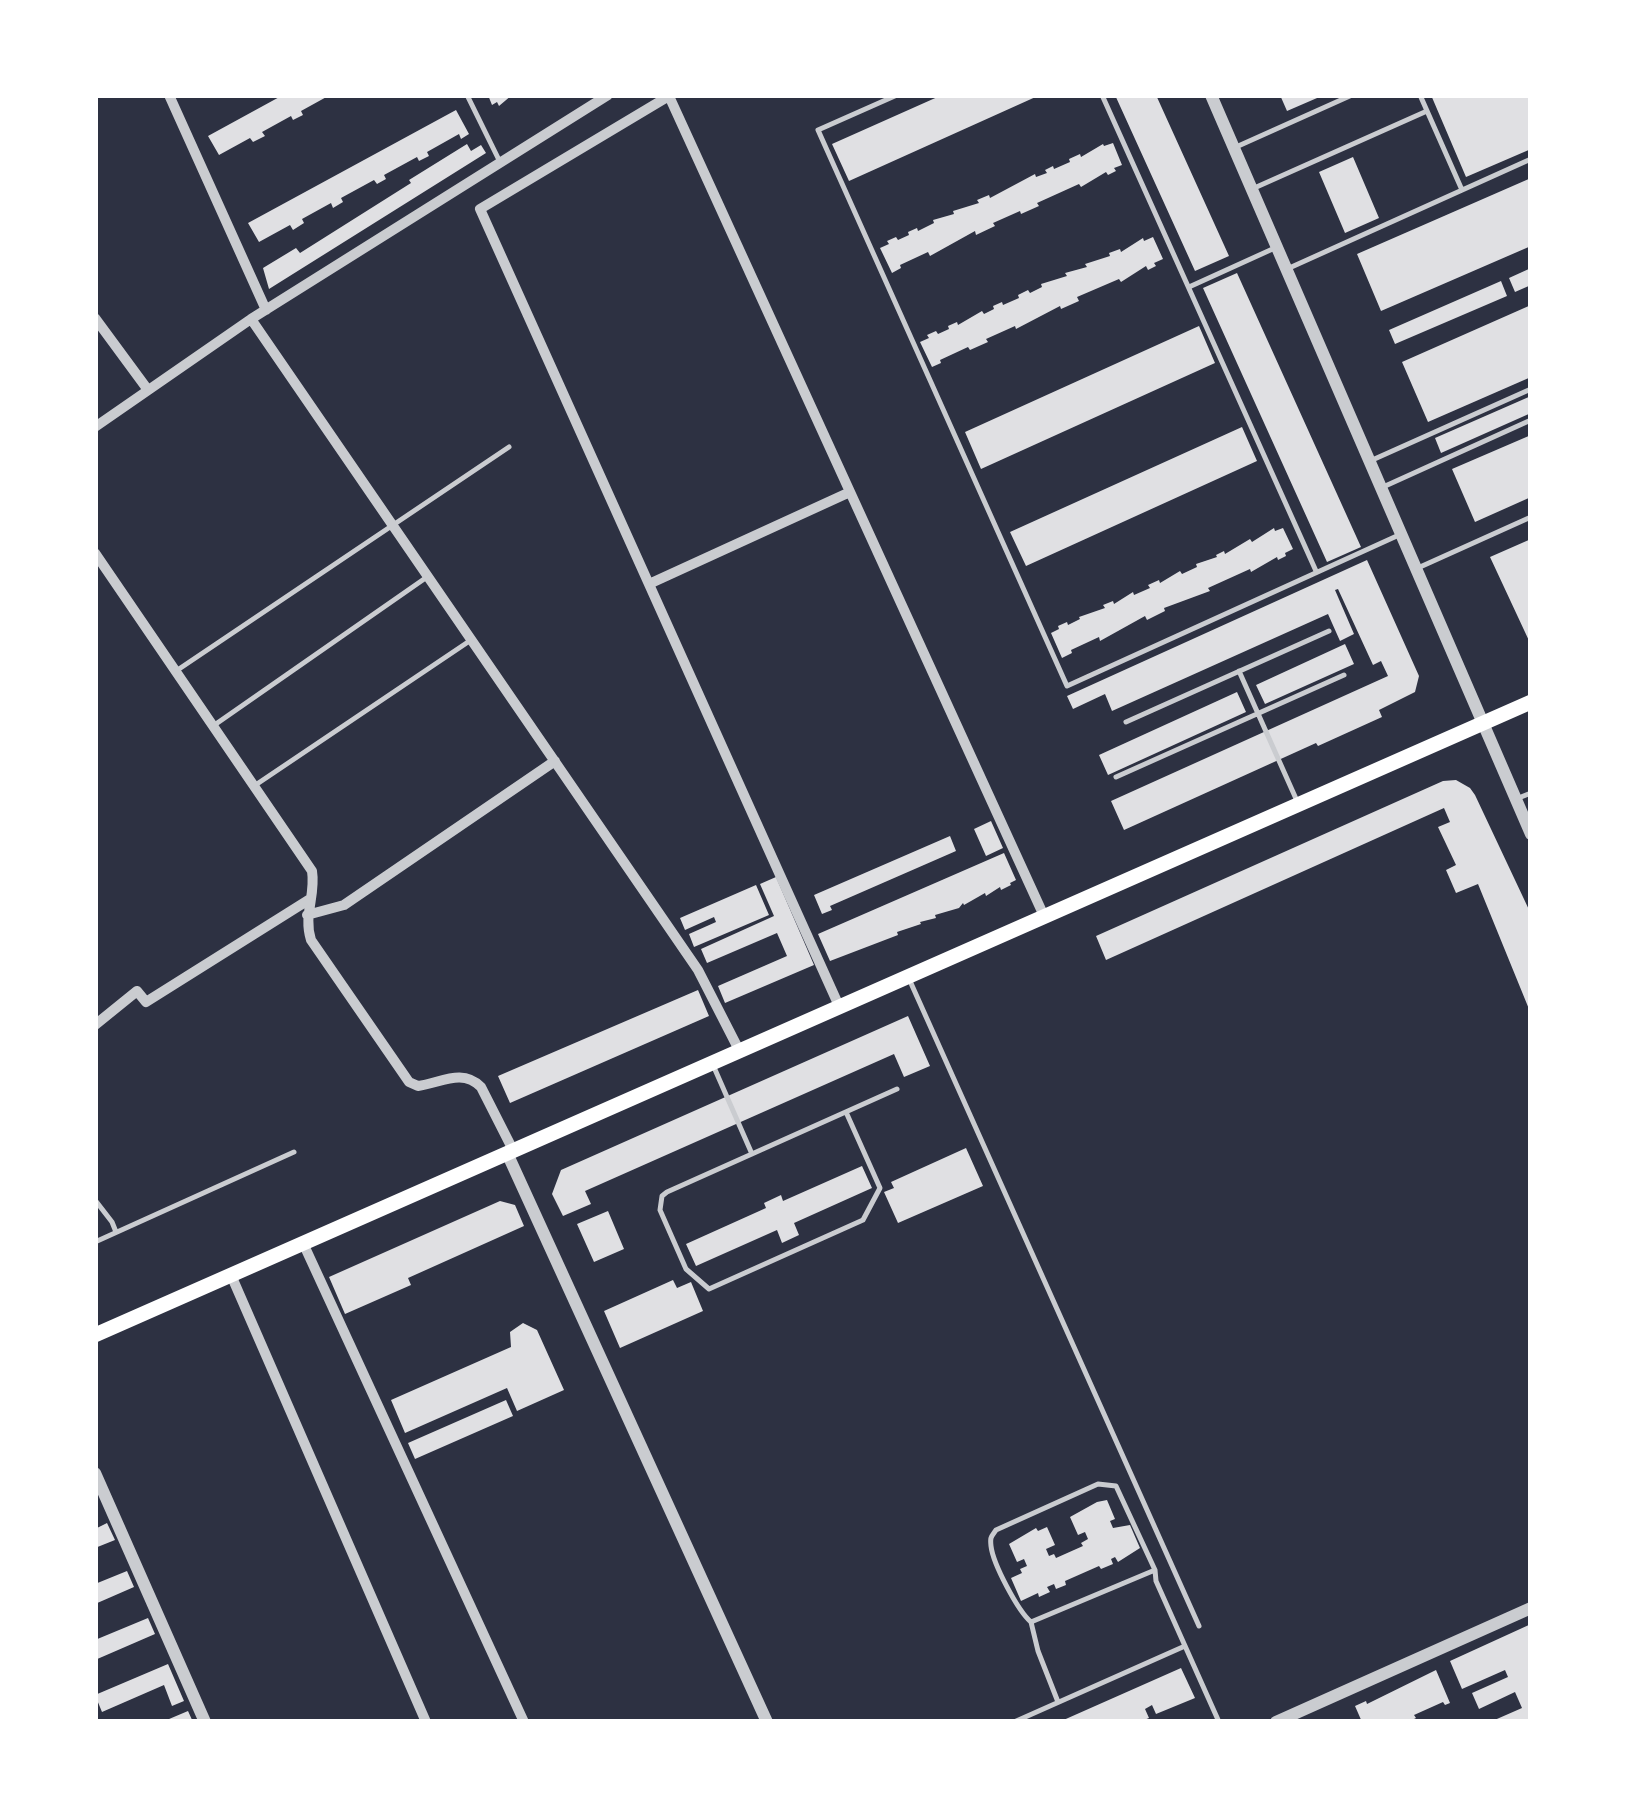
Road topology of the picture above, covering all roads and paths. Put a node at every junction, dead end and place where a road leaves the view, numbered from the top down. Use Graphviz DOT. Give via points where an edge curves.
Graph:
graph roads {
  1 [pos="169,95"];
  2 [pos="467,95"];
  3 [pos="608,95"];
  4 [pos="897,95"];
  5 [pos="1102,95"];
  6 [pos="1211,95"];
  7 [pos="1352,95"];
  8 [pos="1420,95"];
  9 [pos="1427,110"];
  10 [pos="1234,148"];
  11 [pos="1531,159"];
  12 [pos="500,163"];
  13 [pos="1252,189"];
  14 [pos="1462,190"];
  15 [pos="1277,247"];
  16 [pos="1286,269"];
  17 [pos="1188,287"];
  18 [pos="266,310"];
  19 [pos="95,318"];
  20 [pos="251,319"];
  21 [pos="1531,389"];
  22 [pos="148,390"];
  23 [pos="1531,420"];
  24 [pos="95,427"];
  25 [pos="509,446"];
  26 [pos="1370,461"];
  27 [pos="1381,488"];
  28 [pos="850,492"];
  29 [pos="1531,518"];
  30 [pos="392,528"];
  31 [pos="1402,534"];
  32 [pos="95,552"];
  33 [pos="1416,569"];
  34 [pos="1317,572"];
  35 [pos="427,577"];
  36 [pos="648,584"];
  37 [pos="1328,631"];
  38 [pos="471,640"];
  39 [pos="176,671"];
  40 [pos="1239,671"];
  41 [pos="1344,675"];
  42 [pos="1531,702"];
  43 [pos="1258,713"];
  44 [pos="1126,722"];
  45 [pos="1483,723"];
  46 [pos="213,726"];
  47 [pos="555,761"];
  48 [pos="1116,777"];
  49 [pos="254,786"];
  50 [pos="1531,793"];
  51 [pos="1516,800"];
  52 [pos="1299,804"];
  53 [pos="1531,834"];
  54 [pos="310,899"];
  55 [pos="307,915"];
  56 [pos="1044,916"];
  57 [pos="908,976"];
  58 [pos="839,1006"];
  59 [pos="95,1025"];
  60 [pos="739,1050"];
  61 [pos="712,1062"];
  62 [pos="898,1090"];
  63 [pos="846,1112"];
  64 [pos="294,1152"];
  65 [pos="510,1152"];
  66 [pos="752,1154"];
  67 [pos="95,1200"];
  68 [pos="116,1232"];
  69 [pos="95,1242"];
  70 [pos="303,1243"];
  71 [pos="230,1275"];
  72 [pos="95,1335"];
  73 [pos="95,1473"];
  74 [pos="1156,1570"];
  75 [pos="1531,1608"];
  76 [pos="1032,1622"];
  77 [pos="1199,1626"];
  78 [pos="1185,1646"];
  79 [pos="1058,1702"];
  80 [pos="205,1722"];
  81 [pos="426,1722"];
  82 [pos="524,1722"];
  83 [pos="767,1722"];
  84 [pos="1014,1722"];
  85 [pos="1220,1722"];
  86 [pos="1276,1722"];
  1 -- 18 [label="street"];
  2 -- 12 [label="lane"];
  3 -- 12 [label="street"];
  4 -- 34 [label="lane" via="818,130 1067,686"];
  5 -- 17 [label="lane"];
  6 -- 10 [label="street"];
  7 -- 10 [label="lane"];
  8 -- 9 [label="lane"];
  9 -- 13 [label="lane"];
  9 -- 14 [label="lane"];
  10 -- 13 [label="street"];
  11 -- 14 [label="lane"];
  12 -- 18 [label="street"];
  13 -- 15 [label="street"];
  14 -- 16 [label="lane"];
  15 -- 16 [label="street"];
  15 -- 17 [label="lane"];
  16 -- 26 [label="street"];
  17 -- 34 [label="lane"];
  18 -- 20 [label="street"];
  19 -- 22 [label="street"];
  20 -- 22 [label="street"];
  20 -- 30 [label="street"];
  21 -- 26 [label="lane"];
  22 -- 24 [label="street"];
  23 -- 27 [label="lane"];
  25 -- 30 [label="lane"];
  26 -- 27 [label="street"];
  27 -- 31 [label="street"];
  28 -- 36 [label="street"];
  28 -- 36 [label="street" via="669,96 480,209"];
  28 -- 56 [label="street"];
  29 -- 33 [label="lane"];
  30 -- 35 [label="street"];
  30 -- 39 [label="lane"];
  31 -- 33 [label="street"];
  31 -- 34 [label="lane"];
  32 -- 39 [label="street"];
  33 -- 45 [label="street"];
  35 -- 38 [label="street"];
  35 -- 46 [label="lane"];
  36 -- 58 [label="street"];
  37 -- 40 [label="lane"];
  38 -- 47 [label="street"];
  38 -- 49 [label="lane"];
  39 -- 46 [label="street"];
  40 -- 43 [label="lane"];
  40 -- 44 [label="lane"];
  41 -- 43 [label="lane"];
  42 -- 45 [label="main road"];
  43 -- 48 [label="lane"];
  43 -- 52 [label="lane"];
  45 -- 51 [label="street"];
  45 -- 52 [label="main road"];
  46 -- 49 [label="street"];
  47 -- 55 [label="street" via="344,905"];
  47 -- 60 [label="street" via="698,970"];
  49 -- 54 [label="street" via="312,871"];
  50 -- 51 [label="lane"];
  51 -- 53 [label="street"];
  52 -- 56 [label="main road"];
  54 -- 55 [label="street"];
  54 -- 59 [label="street" via="146,1002 137,992"];
  55 -- 65 [label="street" via="311,940 410,1082 473,1078"];
  56 -- 57 [label="main road"];
  57 -- 58 [label="main road"];
  57 -- 77 [label="lane"];
  58 -- 60 [label="main road"];
  60 -- 61 [label="main road"];
  61 -- 65 [label="main road"];
  61 -- 66 [label="lane"];
  62 -- 63 [label="lane"];
  63 -- 66 [label="lane"];
  63 -- 66 [label="lane" via="880,1188 864,1220 709,1289 686,1269 660,1200"];
  64 -- 68 [label="lane"];
  65 -- 70 [label="main road"];
  65 -- 83 [label="street"];
  67 -- 68 [label="lane"];
  68 -- 69 [label="lane"];
  70 -- 71 [label="main road"];
  70 -- 82 [label="street"];
  71 -- 72 [label="main road"];
  71 -- 81 [label="street"];
  73 -- 80 [label="street"];
  74 -- 76 [label="lane"];
  74 -- 76 [label="lane" via="1120,1490 1098,1484 991,1536 991,1550"];
  74 -- 78 [label="lane"];
  75 -- 86 [label="street"];
  76 -- 79 [label="lane"];
  78 -- 79 [label="lane"];
  78 -- 85 [label="lane"];
  79 -- 84 [label="lane"];
}
